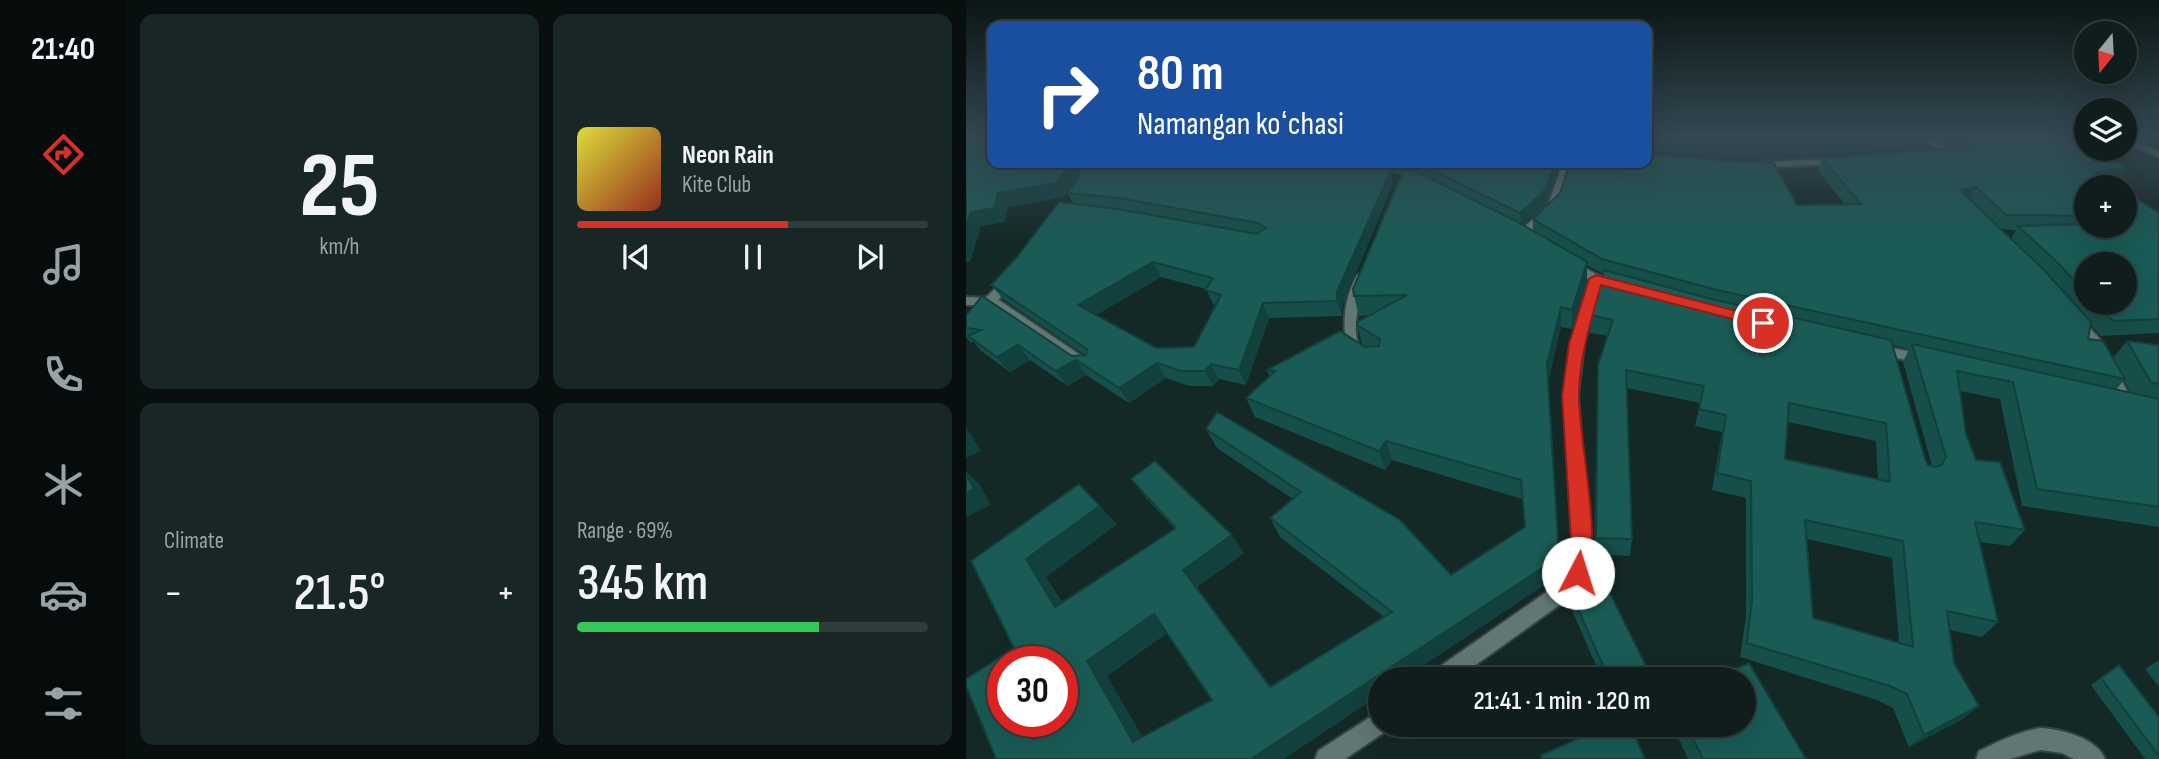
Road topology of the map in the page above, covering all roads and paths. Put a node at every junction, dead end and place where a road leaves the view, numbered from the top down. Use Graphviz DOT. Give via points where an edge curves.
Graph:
graph roads {
  1 [pos="1564,172"];
  2 [pos="1510,229"];
  3 [pos="1554,254"];
  4 [pos="1365,267"];
  5 [pos="1016,273"];
  6 [pos="1596,279"];
  7 [pos="1634,290"];
  8 [pos="966,301"];
  9 [pos="992,301"];
  10 [pos="2067,310"];
  11 [pos="966,324"];
  12 [pos="1865,346"];
  13 [pos="1377,361"];
  14 [pos="1930,361"];
  15 [pos="1089,366"];
  16 [pos="2127,406"];
  17 [pos="1456,667"];
  18 [pos="1368,729"];
  19 [pos="1326,759"];
  20 [pos="1987,759"];
  21 [pos="2094,759"];
  1 -- 2 [label="street" via="1553,206 1528,238"];
  3 -- 6 [label="street"];
  4 -- 13 [label="street" via="1350,308 1351,335 1354,348"];
  5 -- 9 [label="street"];
  6 -- 7 [label="street"];
  6 -- 17 [label="street" via="1577,344 1571,396 1583,554 1578,573 1565,590"];
  8 -- 9 [label="street"];
  9 -- 11 [label="street"];
  9 -- 15 [label="street"];
  10 -- 16 [label="street" via="2094,341"];
  12 -- 14 [label="street" via="1893,359"];
  18 -- 19 [label="street"];
  20 -- 21 [label="street" via="2023,740 2041,737 2072,744"];
}
